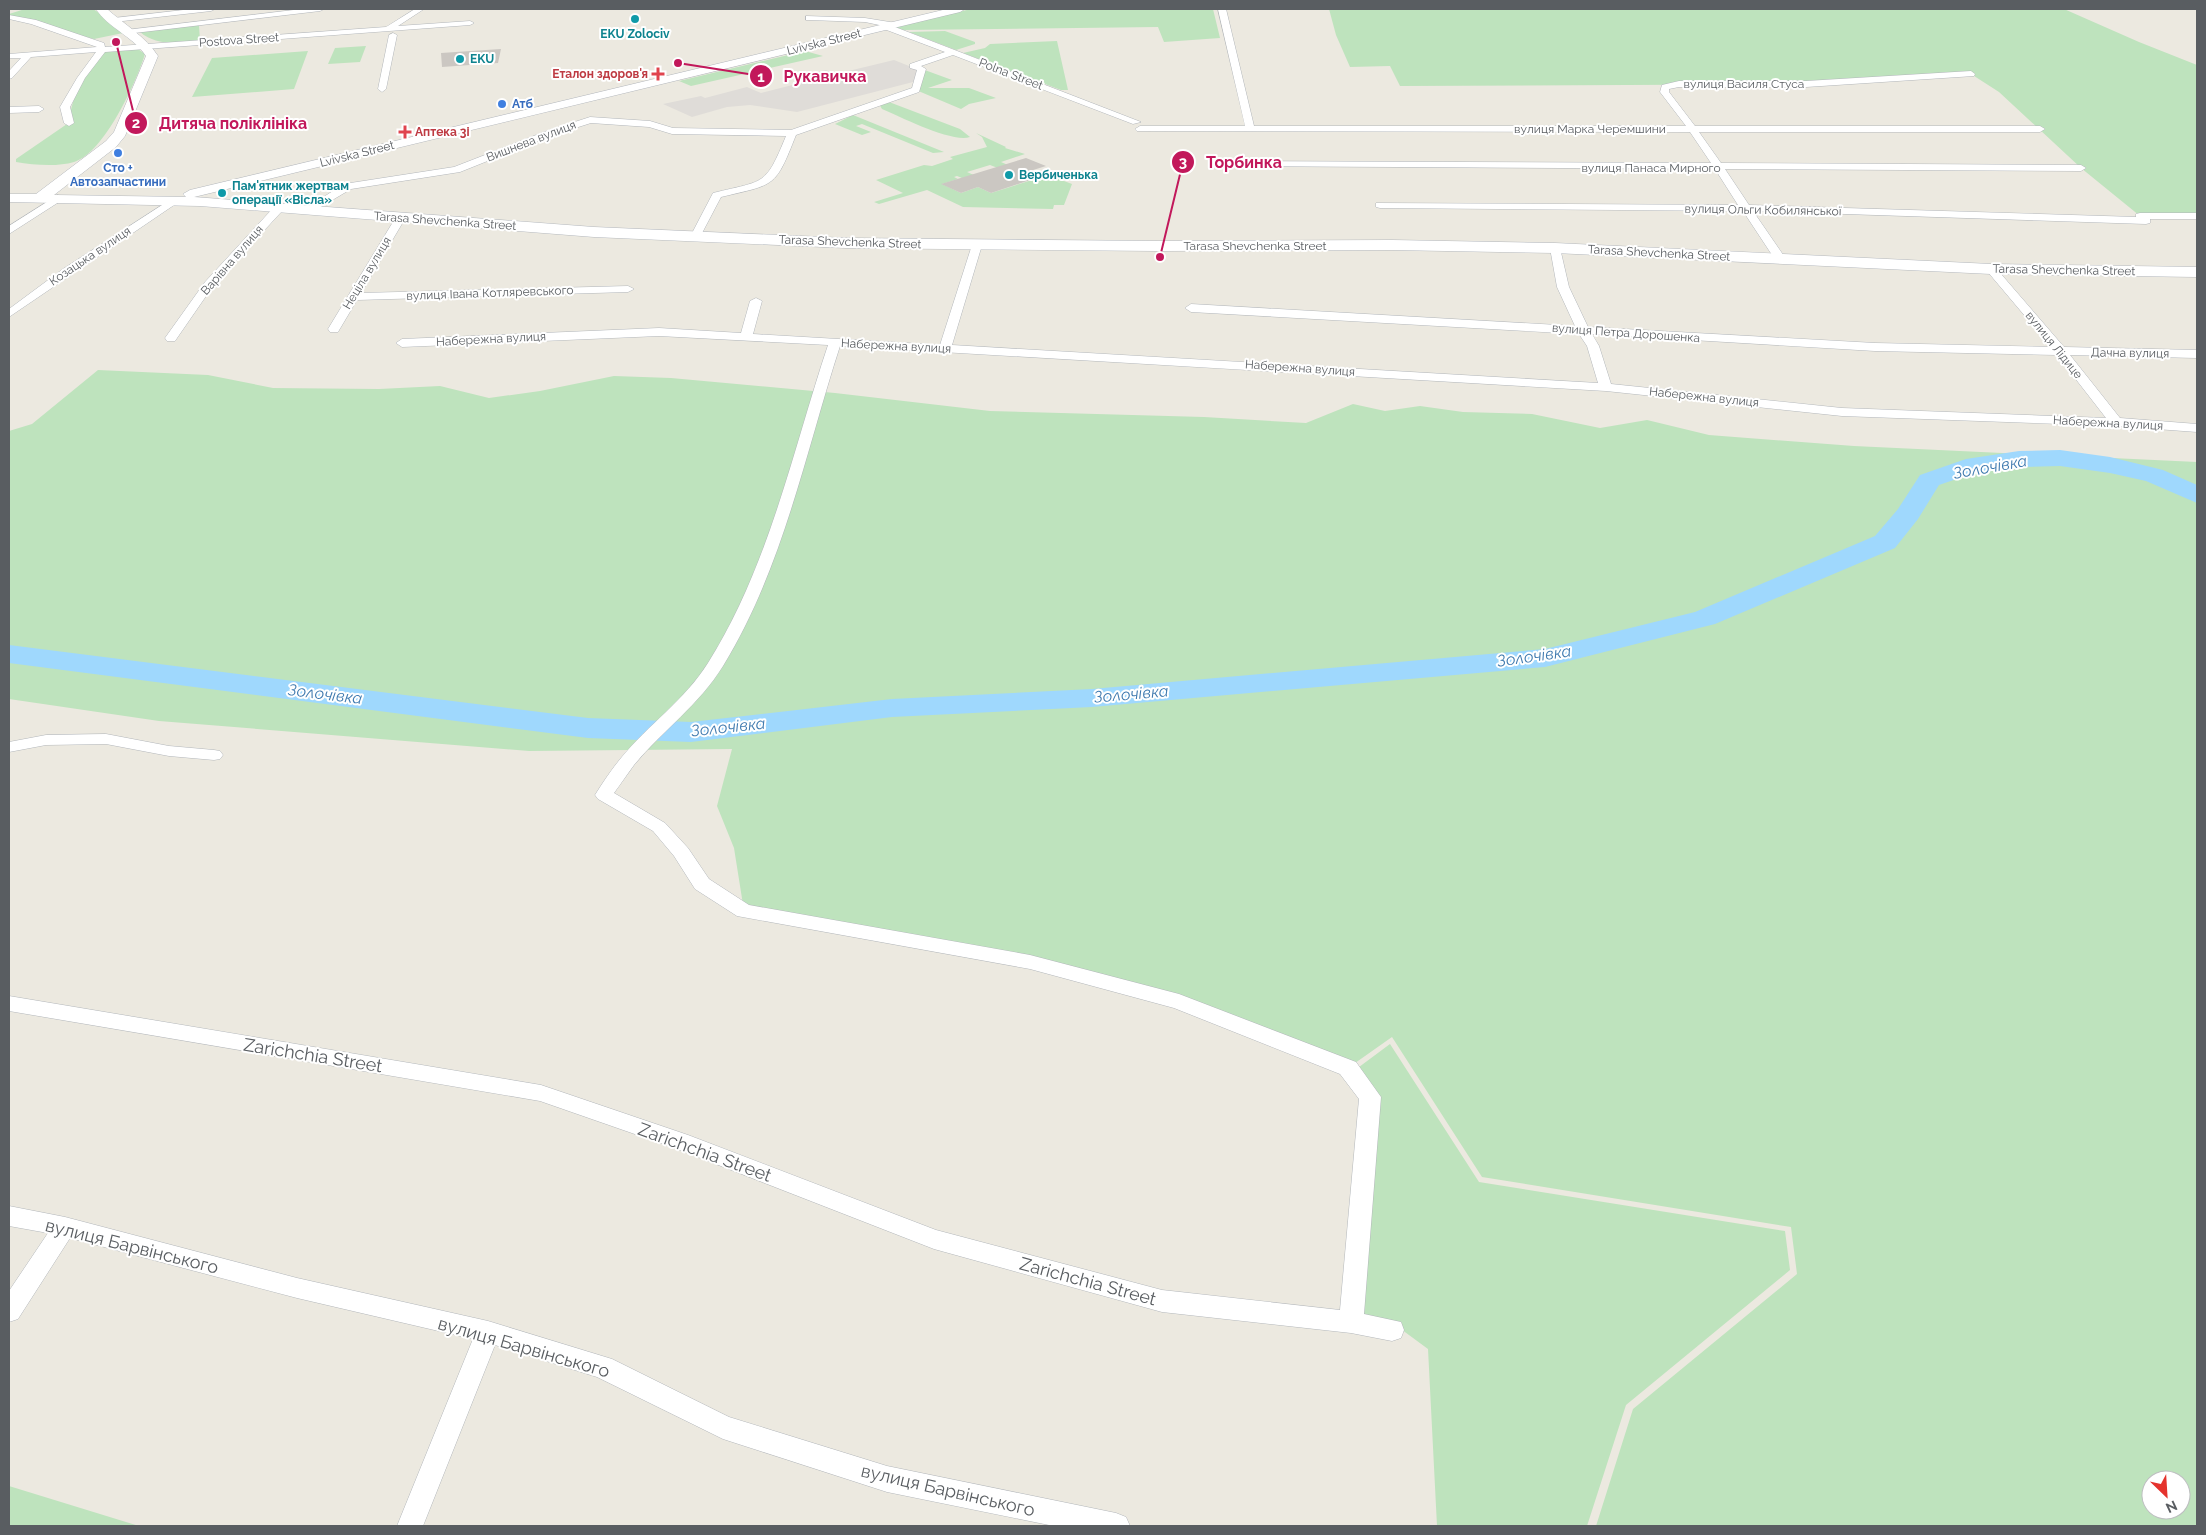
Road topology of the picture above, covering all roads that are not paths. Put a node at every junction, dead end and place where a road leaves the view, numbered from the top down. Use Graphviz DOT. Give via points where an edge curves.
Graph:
graph roads {
  1 [pos="19,9"];
  2 [pos="101,9"];
  3 [pos="211,9"];
  4 [pos="320,9"];
  5 [pos="420,9"];
  6 [pos="806,9"];
  7 [pos="834,9"];
  8 [pos="960,9"];
  9 [pos="1222,9"];
  10 [pos="9,12"];
  11 [pos="9,17"];
  12 [pos="808,18"];
  13 [pos="114,20"];
  14 [pos="470,23"];
  15 [pos="890,26"];
  16 [pos="126,32"];
  17 [pos="390,34"];
  18 [pos="419,35"];
  19 [pos="102,50"];
  20 [pos="219,51"];
  21 [pos="953,52"];
  22 [pos="153,53"];
  23 [pos="28,55"];
  24 [pos="9,56"];
  25 [pos="1971,74"];
  26 [pos="9,76"];
  27 [pos="382,89"];
  28 [pos="40,109"];
  29 [pos="9,110"];
  30 [pos="69,123"];
  31 [pos="1138,125"];
  32 [pos="1692,128"];
  33 [pos="1250,129"];
  34 [pos="2040,130"];
  35 [pos="792,133"];
  36 [pos="1221,164"];
  37 [pos="1718,168"];
  38 [pos="2081,168"];
  39 [pos="9,198"];
  40 [pos="40,198"];
  41 [pos="58,198"];
  42 [pos="168,200"];
  43 [pos="1380,205"];
  44 [pos="279,208"];
  45 [pos="1744,208"];
  46 [pos="308,210"];
  47 [pos="2197,216"];
  48 [pos="401,217"];
  49 [pos="9,231"];
  50 [pos="696,237"];
  51 [pos="977,245"];
  52 [pos="1554,248"];
  53 [pos="1780,259"];
  54 [pos="1991,269"];
  55 [pos="2197,272"];
  56 [pos="628,289"];
  57 [pos="352,297"];
  58 [pos="756,301"];
  59 [pos="1190,308"];
  60 [pos="9,314"];
  61 [pos="334,329"];
  62 [pos="1583,330"];
  63 [pos="746,337"];
  64 [pos="171,338"];
  65 [pos="402,343"];
  66 [pos="836,343"];
  67 [pos="945,349"];
  68 [pos="2062,353"];
  69 [pos="2197,354"];
  70 [pos="1606,387"];
  71 [pos="2116,422"];
  72 [pos="2197,428"];
  73 [pos="9,747"];
  74 [pos="214,755"];
  75 [pos="9,1004"];
  76 [pos="9,1216"];
  77 [pos="65,1227"];
  78 [pos="9,1311"];
  79 [pos="1351,1322"];
  80 [pos="1392,1330"];
  81 [pos="488,1332"];
  82 [pos="410,1526"];
  83 [pos="1116,1526"];
  1 -- 10 [label="street"];
  2 -- 13 [label="main road"];
  3 -- 13 [label="street"];
  4 -- 16 [label="street"];
  5 -- 17 [label="street"];
  6 -- 12 [label="street"];
  7 -- 12 [label="street"];
  8 -- 15 [label="main road, Lvivska Street"];
  9 -- 33 [label="street"];
  11 -- 19 [label="street" via="83,37 100,45"];
  12 -- 15 [label="street, Polna Street" via="870,20"];
  13 -- 16 [label="main road"];
  14 -- 17 [label="street, Postova Street"];
  15 -- 21 [label="street, Polna Street"];
  15 -- 42 [label="main road, Lvivska Street"];
  16 -- 22 [label="main road"];
  17 -- 18 [label="street"];
  17 -- 20 [label="street"];
  17 -- 22 [label="street, Postova Street"];
  17 -- 27 [label="street"];
  19 -- 22 [label="street, Postova Street"];
  19 -- 23 [label="street, Postova Street"];
  19 -- 30 [label="street" via="65,106"];
  21 -- 31 [label="street, Polna Street"];
  21 -- 35 [label="street" via="913,66 922,69 916,90"];
  22 -- 40 [label="main road" via="120,133"];
  23 -- 24 [label="street, Postova Street"];
  23 -- 26 [label="street"];
  25 -- 32 [label="street, вулиця Василя Стуса" via="1806,84 1665,86 1664,92"];
  28 -- 29 [label="street"];
  31 -- 33 [label="street, вулиця Марка Черемшини"];
  32 -- 33 [label="street, вулиця Марка Черемшини"];
  32 -- 34 [label="street, вулиця Марка Черемшини"];
  32 -- 37 [label="street, вулиця Василя Стуса"];
  35 -- 46 [label="street, Вишнева вулиця" via="672,131 650,124 590,120 456,170 348,186"];
  35 -- 50 [label="street" via="774,175 758,185 717,194"];
  36 -- 37 [label="street, вулиця Панаса Мирного"];
  37 -- 38 [label="street, вулиця Панаса Мирного"];
  37 -- 45 [label="street, вулиця Василя Стуса"];
  39 -- 40 [label="main road"];
  40 -- 41 [label="main road"];
  41 -- 42 [label="main road"];
  41 -- 49 [label="street"];
  42 -- 44 [label="main road, Tarasa Shevchenka Street"];
  42 -- 60 [label="street, Козацька вулиця"];
  43 -- 45 [label="street, вулиця Ольги Кобилянської"];
  44 -- 46 [label="main road, Tarasa Shevchenka Street"];
  44 -- 64 [label="street, Варівна вулиця" via="208,284"];
  45 -- 47 [label="street, вулиця Ольги Кобилянської" via="2143,219"];
  45 -- 53 [label="street, вулиця Василя Стуса"];
  46 -- 48 [label="main road, Tarasa Shevchenka Street"];
  48 -- 50 [label="main road, Tarasa Shevchenka Street"];
  48 -- 57 [label="street, Неціла вулиця"];
  50 -- 51 [label="main road, Tarasa Shevchenka Street"];
  51 -- 52 [label="main road, Tarasa Shevchenka Street"];
  51 -- 67 [label="street"];
  52 -- 53 [label="main road, Tarasa Shevchenka Street"];
  52 -- 62 [label="street" via="1563,287"];
  53 -- 54 [label="main road, Tarasa Shevchenka Street"];
  54 -- 55 [label="main road, Tarasa Shevchenka Street"];
  54 -- 68 [label="street, вулиця Лідице"];
  56 -- 57 [label="street, вулиця Івана Котляревського"];
  57 -- 61 [label="street, Неціла вулиця"];
  58 -- 63 [label="street"];
  59 -- 62 [label="street, вулиця Петра Дорошенка"];
  62 -- 68 [label="street, вулиця Петра Дорошенка" via="1749,341"];
  62 -- 70 [label="street" via="1593,346"];
  63 -- 65 [label="street, Набережна вулиця" via="659,332"];
  63 -- 66 [label="street, Набережна вулиця"];
  66 -- 67 [label="street, Набережна вулиця"];
  66 -- 79 [label="street" via="778,531 742,618 714,667 674,716 628,761 604,795 659,827 681,852 702,884 744,910 1030,962 1179,1002 1348,1068 1370,1097"];
  67 -- 70 [label="street, Набережна вулиця"];
  68 -- 69 [label="street, Дачна вулиця"];
  68 -- 71 [label="street, вулиця Лідице"];
  70 -- 71 [label="street, Набережна вулиця" via="1842,412"];
  71 -- 72 [label="street, Набережна вулиця"];
  73 -- 74 [label="street" via="46,740 106,739 168,751"];
  75 -- 79 [label="street, Zarichchia Street" via="541,1093 689,1145 934,1239 1162,1301"];
  76 -- 77 [label="street, вулиця Барвінського"];
  77 -- 78 [label="street"];
  77 -- 81 [label="street, вулиця Барвінського" via="297,1288"];
  79 -- 80 [label="street, Zarichchia Street"];
  81 -- 82 [label="street"];
  81 -- 83 [label="street, вулиця Барвінського" via="603,1367 723,1427 887,1479"];
}
